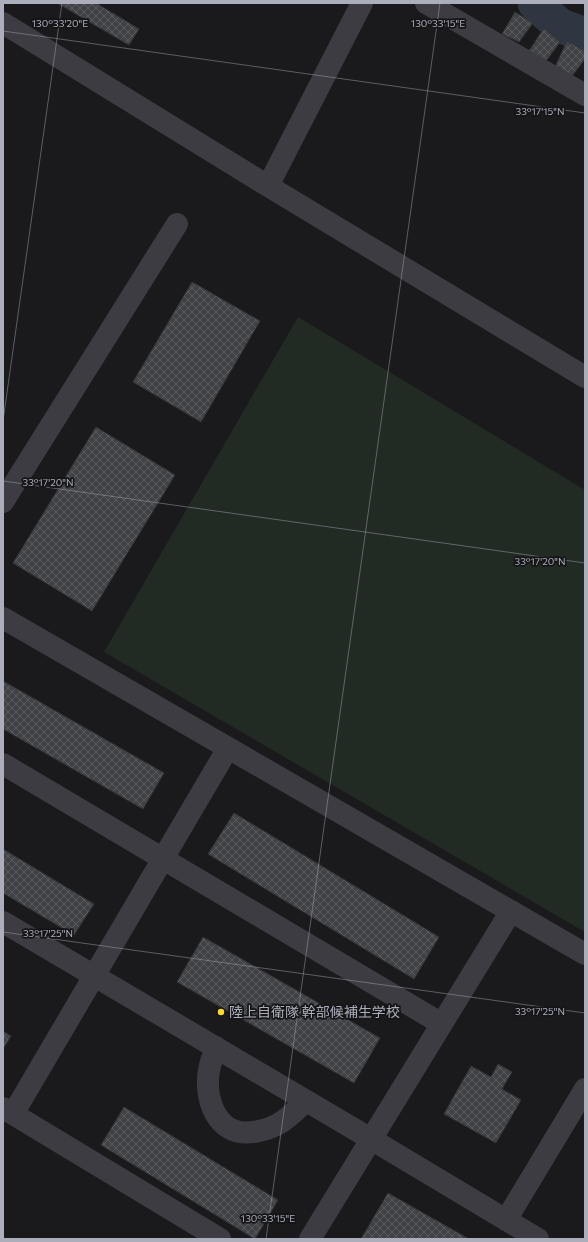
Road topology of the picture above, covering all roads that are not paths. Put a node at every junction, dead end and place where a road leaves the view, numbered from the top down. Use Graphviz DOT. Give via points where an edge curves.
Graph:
graph roads {
  1 [pos="362,3"];
  2 [pos="426,3"];
  3 [pos="3,23"];
  4 [pos="585,95"];
  5 [pos="268,186"];
  6 [pos="177,224"];
  7 [pos="585,377"];
  8 [pos="3,502"];
  9 [pos="3,618"];
  10 [pos="228,748"];
  11 [pos="3,764"];
  12 [pos="163,859"];
  13 [pos="511,911"];
  14 [pos="3,922"];
  15 [pos="585,954"];
  16 [pos="94,976"];
  17 [pos="442,1024"];
  18 [pos="216,1047"];
  19 [pos="585,1089"];
  20 [pos="306,1101"];
  21 [pos="8,1111"];
  22 [pos="371,1139"];
  23 [pos="506,1220"];
  24 [pos="220,1239"];
  25 [pos="310,1239"];
  26 [pos="538,1239"];
  1 -- 5 [label="street"];
  2 -- 4 [label="street"];
  3 -- 5 [label="street"];
  5 -- 7 [label="street"];
  6 -- 8 [label="street"];
  9 -- 10 [label="street"];
  10 -- 12 [label="street"];
  10 -- 13 [label="street"];
  11 -- 12 [label="street"];
  12 -- 16 [label="street"];
  12 -- 17 [label="street"];
  13 -- 15 [label="street"];
  13 -- 17 [label="street"];
  14 -- 16 [label="street"];
  16 -- 18 [label="street"];
  16 -- 21 [label="street"];
  17 -- 22 [label="street"];
  18 -- 20 [label="street"];
  18 -- 20 [label="street" via="208,1071 209,1096 213,1111 233,1130 263,1131 281,1123"];
  19 -- 23 [label="street"];
  20 -- 22 [label="street"];
  21 -- 24 [label="street"];
  22 -- 23 [label="street"];
  22 -- 25 [label="street"];
  23 -- 26 [label="street"];
}
